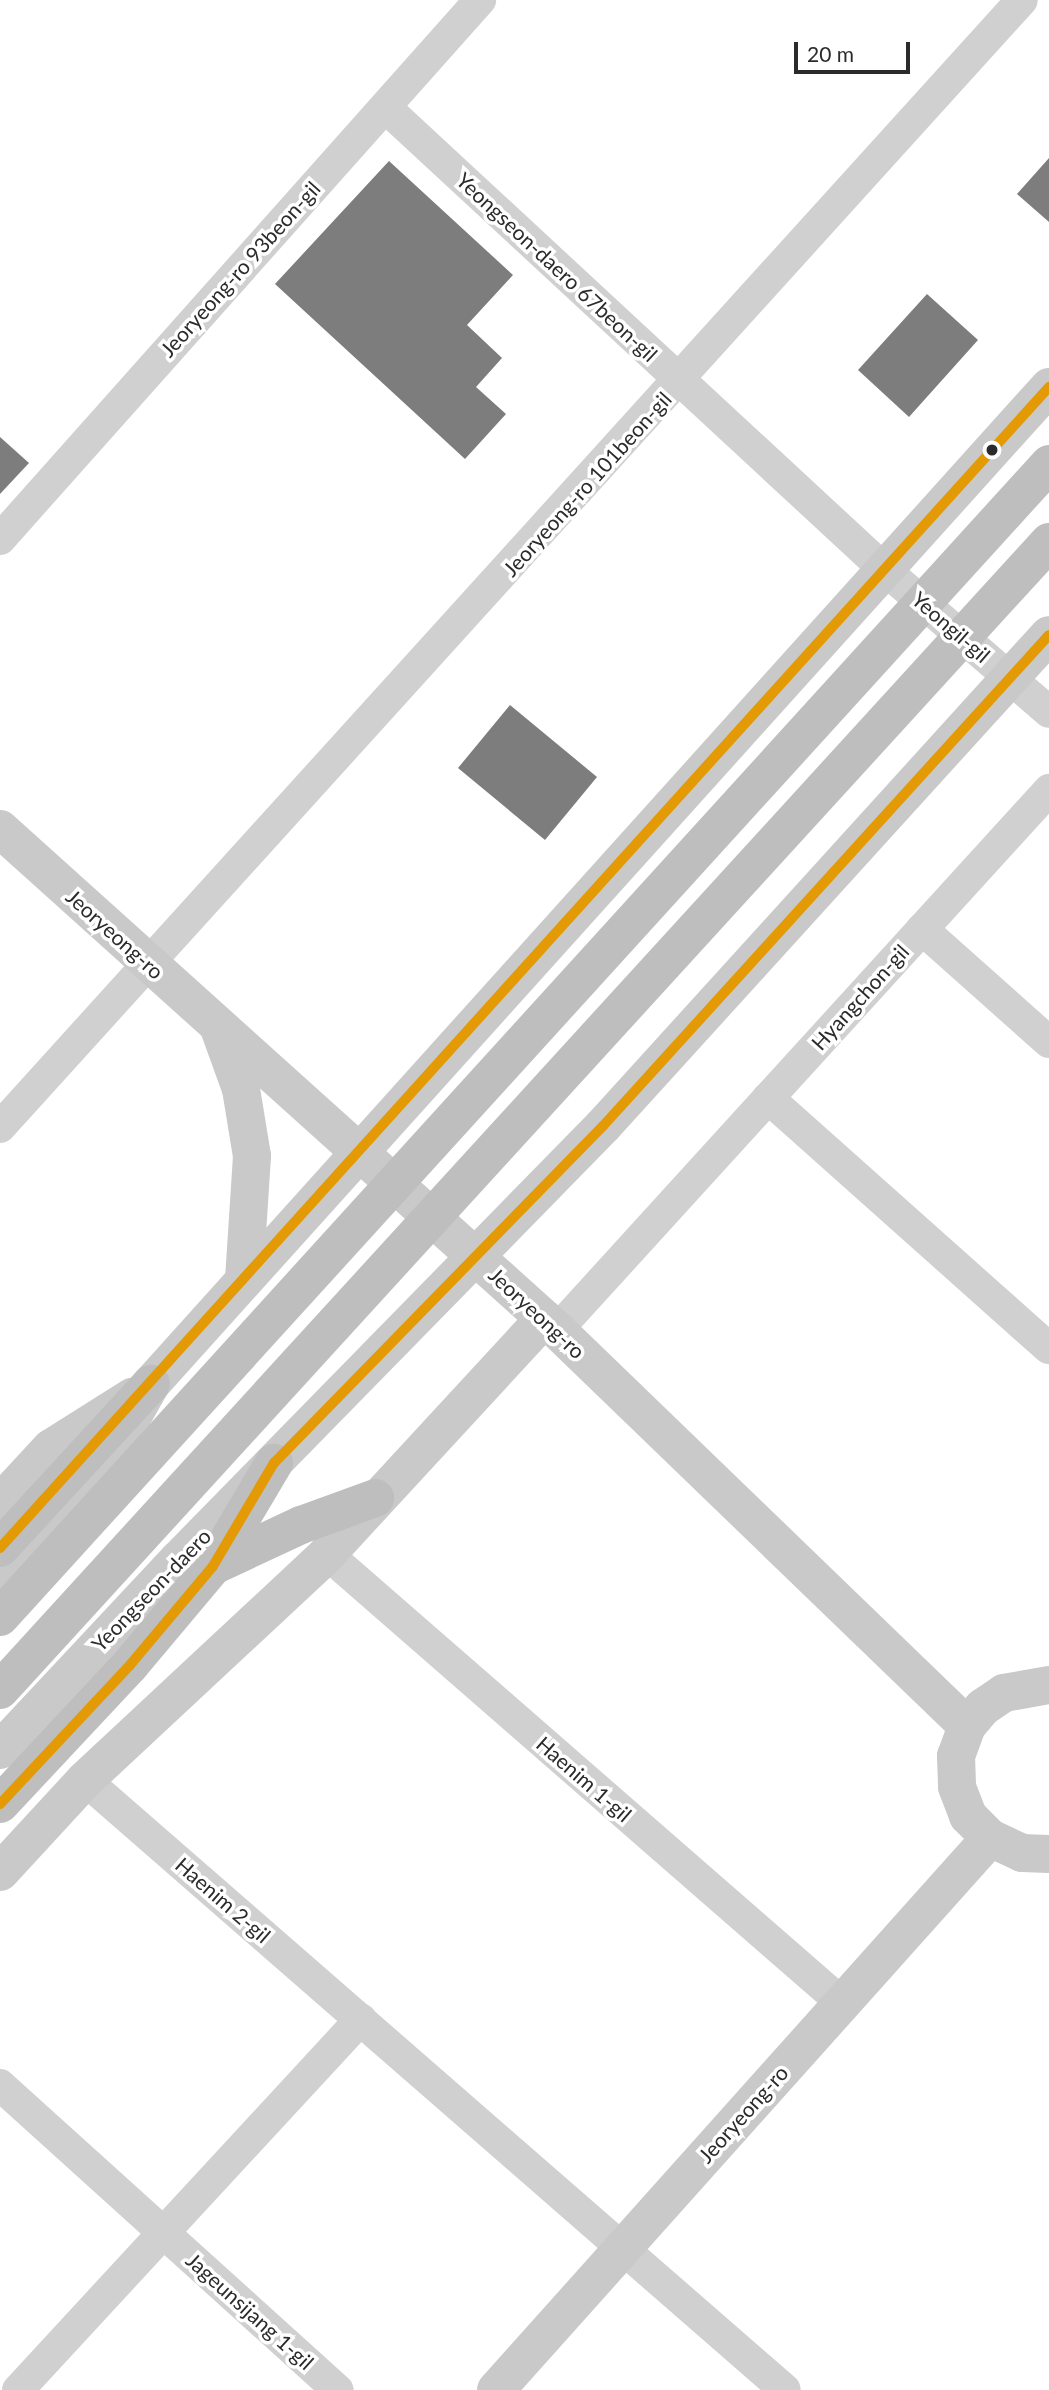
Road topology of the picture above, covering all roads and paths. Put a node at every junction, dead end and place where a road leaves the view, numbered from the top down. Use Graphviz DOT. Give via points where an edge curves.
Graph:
graph roads {
  1 [pos="480,0"];
  2 [pos="1022,0"];
  3 [pos="385,107"];
  4 [pos="680,381"];
  5 [pos="1049,387"];
  6 [pos="1049,464"];
  7 [pos="0,539"];
  8 [pos="1049,542"];
  9 [pos="884,569"];
  10 [pos="1049,635"];
  11 [pos="1010,678"];
  12 [pos="1049,712"];
  13 [pos="1049,790"];
  14 [pos="0,829"];
  15 [pos="922,929"];
  16 [pos="149,965"];
  17 [pos="217,1022"];
  18 [pos="1049,1042"];
  19 [pos="768,1098"];
  20 [pos="0,1127"];
  21 [pos="358,1153"];
  22 [pos="476,1256"];
  23 [pos="244,1281"];
  24 [pos="550,1324"];
  25 [pos="1049,1348"];
  26 [pos="151,1384"];
  27 [pos="275,1463"];
  28 [pos="374,1498"];
  29 [pos="0,1503"];
  30 [pos="0,1548"];
  31 [pos="327,1554"];
  32 [pos="214,1566"];
  33 [pos="0,1588"];
  34 [pos="0,1617"];
  35 [pos="1049,1685"];
  36 [pos="0,1690"];
  37 [pos="967,1726"];
  38 [pos="0,1750"];
  39 [pos="85,1780"];
  40 [pos="0,1804"];
  41 [pos="990,1838"];
  42 [pos="1049,1854"];
  43 [pos="0,1872"];
  44 [pos="842,2003"];
  45 [pos="361,2019"];
  46 [pos="0,2085"];
  47 [pos="163,2233"];
  48 [pos="623,2247"];
  49 [pos="18,2390"];
  50 [pos="337,2390"];
  51 [pos="496,2390"];
  52 [pos="785,2390"];
  1 -- 3 [label="street, Jeoryeong-ro 93beon-gil"];
  2 -- 4 [label="street, Jeoryeong-ro 101beon-gil"];
  3 -- 4 [label="street, Yeongseon-daero 67beon-gil"];
  3 -- 7 [label="street, Jeoryeong-ro 93beon-gil"];
  4 -- 9 [label="street, Yeongseon-daero 67beon-gil"];
  4 -- 16 [label="street, Jeoryeong-ro 101beon-gil"];
  5 -- 9 [label="main road"];
  6 -- 34 [label="highway"];
  8 -- 36 [label="highway"];
  9 -- 11 [label="street, Yeongil-gil"];
  9 -- 21 [label="main road"];
  10 -- 11 [label="main road, Yeongseon-daero"];
  11 -- 12 [label="street, Yeongil-gil"];
  11 -- 22 [label="main road, Yeongseon-daero" via="603,1126"];
  13 -- 15 [label="street"];
  14 -- 16 [label="main road, Jeoryeong-ro"];
  15 -- 18 [label="street, Hyangchon-gil"];
  15 -- 19 [label="street, Hyangchon-gil"];
  16 -- 17 [label="main road, Jeoryeong-ro"];
  16 -- 20 [label="street, Jeoryeong-ro 101beon-gil"];
  17 -- 21 [label="main road, Jeoryeong-ro"];
  17 -- 23 [label="main road" via="241,1089 252,1156"];
  19 -- 24 [label="street, Hyangchon-gil"];
  19 -- 25 [label="street"];
  21 -- 22 [label="main road, Jeoryeong-ro"];
  21 -- 23 [label="main road"];
  22 -- 24 [label="main road, Jeoryeong-ro"];
  22 -- 27 [label="main road, Yeongseon-daero"];
  23 -- 26 [label="main road"];
  24 -- 28 [label="main road"];
  24 -- 37 [label="main road, Jeoryeong-ro"];
  26 -- 29 [label="main road" via="51,1448"];
  26 -- 30 [label="highway"];
  26 -- 33 [label="main road" via="93,1487"];
  27 -- 32 [label="highway"];
  27 -- 38 [label="main road, Yeongseon-daero"];
  28 -- 31 [label="main road"];
  28 -- 32 [label="highway" via="301,1525"];
  31 -- 39 [label="main road"];
  31 -- 44 [label="street, Haenim 1-gil"];
  32 -- 40 [label="highway" via="130,1665"];
  35 -- 37 [label="main road" via="1004,1693"];
  37 -- 41 [label="main road" via="956,1756 957,1787 968,1816"];
  39 -- 43 [label="main road"];
  39 -- 45 [label="street, Haenim 2-gil"];
  41 -- 42 [label="main road" via="1023,1853"];
  41 -- 44 [label="main road, Jeoryeong-ro"];
  44 -- 48 [label="main road, Jeoryeong-ro"];
  45 -- 47 [label="street"];
  45 -- 48 [label="street, Haenim 2-gil"];
  46 -- 47 [label="street, Jageunsijang 1-gil"];
  47 -- 49 [label="street"];
  47 -- 50 [label="street, Jageunsijang 1-gil"];
  48 -- 51 [label="main road, Jeoryeong-ro"];
  48 -- 52 [label="street, Haenim 2-gil"];
}
